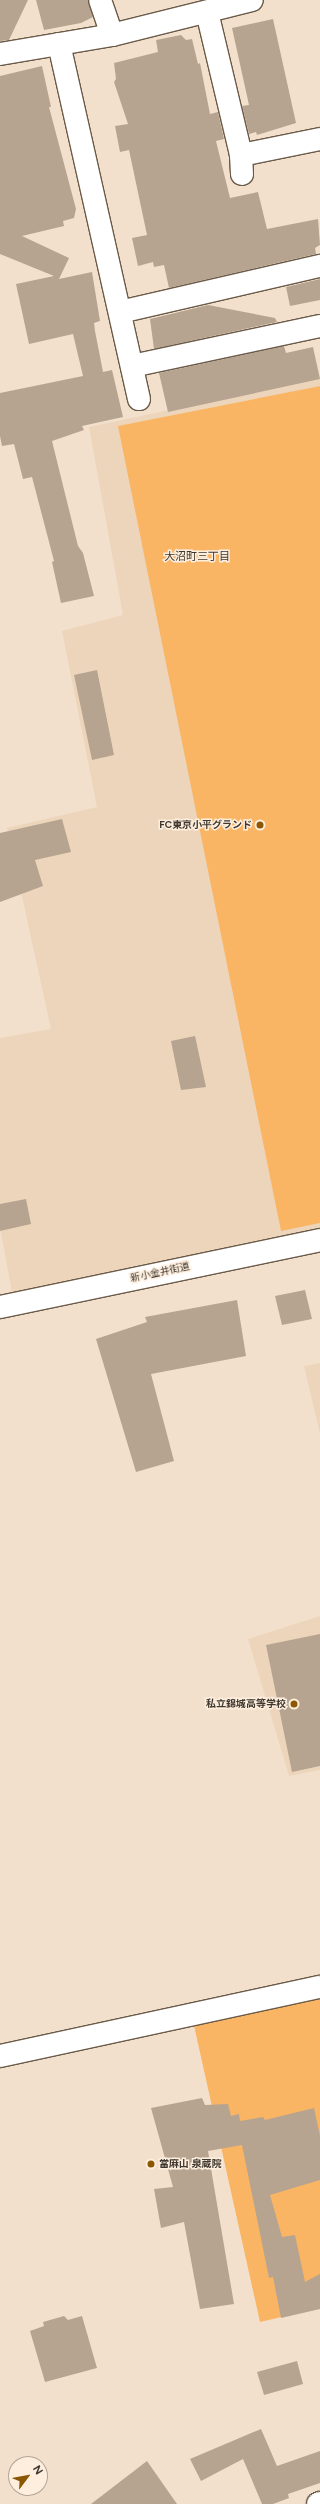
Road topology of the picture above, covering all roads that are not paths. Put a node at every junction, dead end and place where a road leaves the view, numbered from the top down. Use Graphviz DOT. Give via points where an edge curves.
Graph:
graph roads {
  1 [pos="100,0"];
  2 [pos="252,0"];
  3 [pos="207,12"];
  4 [pos="112,35"];
  5 [pos="59,44"];
  6 [pos="0,54"];
  7 [pos="320,139"];
  8 [pos="320,266"];
  9 [pos="120,312"];
  10 [pos="320,326"];
  11 [pos="132,366"];
  12 [pos="139,399"];
  13 [pos="320,1240"];
  14 [pos="0,1307"];
  15 [pos="320,1987"];
  16 [pos="0,2056"];
  1 -- 4 [label="street"];
  2 -- 3 [label="street"];
  3 -- 4 [label="street"];
  3 -- 7 [label="street" via="242,164"];
  4 -- 5 [label="street"];
  5 -- 6 [label="street"];
  5 -- 9 [label="street"];
  8 -- 9 [label="street"];
  9 -- 11 [label="street"];
  10 -- 11 [label="street"];
  11 -- 12 [label="street"];
  13 -- 14 [label="street, 新小金井街道"];
  15 -- 16 [label="street"];
}
